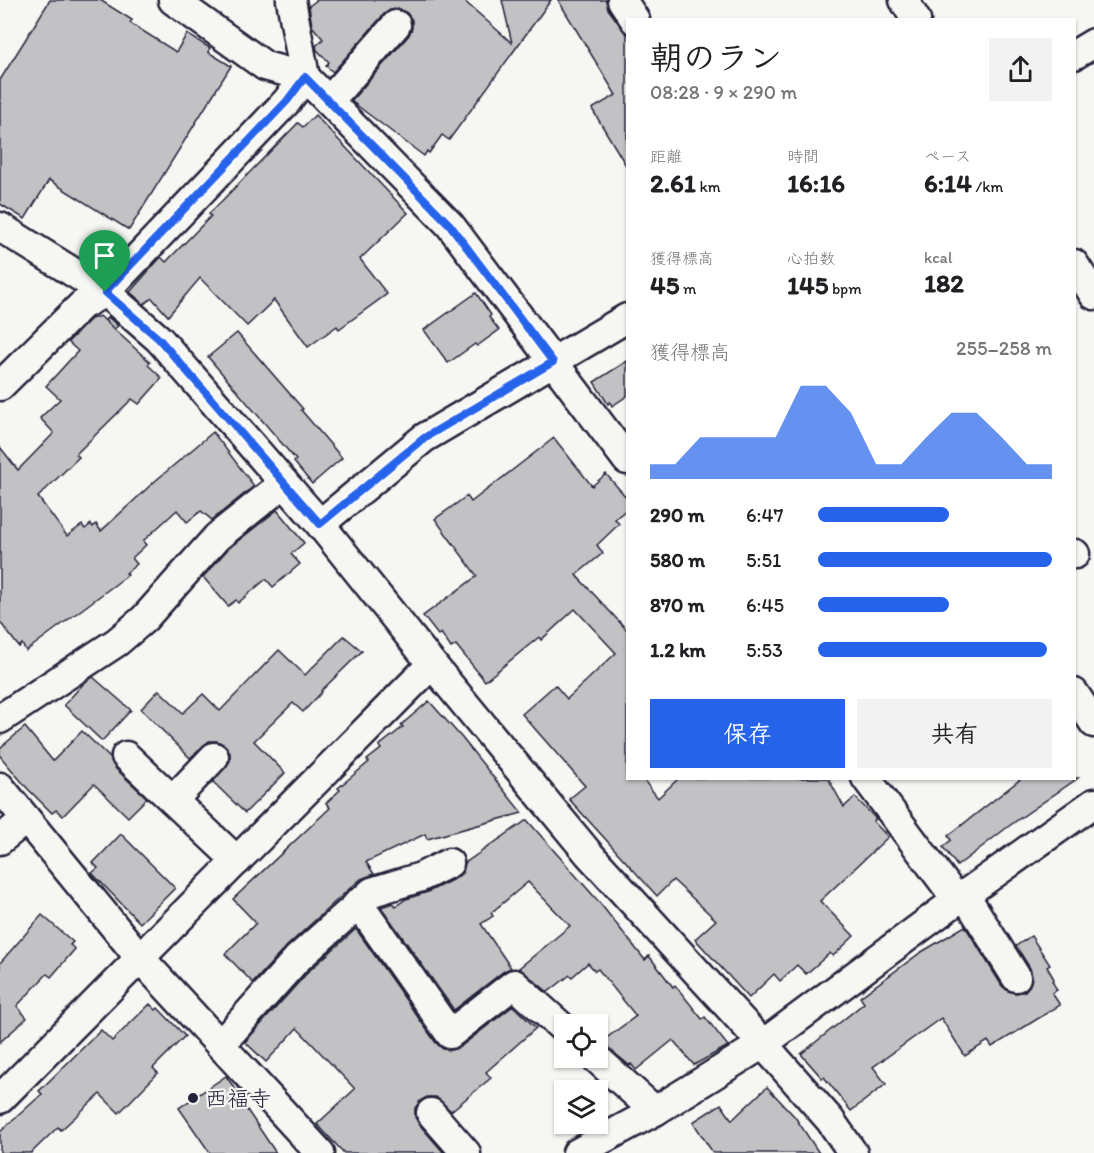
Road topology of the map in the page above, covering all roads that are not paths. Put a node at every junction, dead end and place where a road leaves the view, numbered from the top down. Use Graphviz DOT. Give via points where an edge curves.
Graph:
graph roads {
  1 [pos="173,0"];
  2 [pos="291,0"];
  3 [pos="622,0"];
  4 [pos="904,0"];
  5 [pos="634,18"];
  6 [pos="915,18"];
  7 [pos="396,25"];
  8 [pos="1094,43"];
  9 [pos="1076,54"];
  10 [pos="305,77"];
  11 [pos="328,101"];
  12 [pos="0,227"];
  13 [pos="1076,267"];
  14 [pos="105,292"];
  15 [pos="1094,295"];
  16 [pos="626,319"];
  17 [pos="553,362"];
  18 [pos="0,386"];
  19 [pos="626,459"];
  20 [pos="284,483"];
  21 [pos="320,524"];
  22 [pos="432,664"];
  23 [pos="1076,696"];
  24 [pos="0,719"];
  25 [pos="1094,723"];
  26 [pos="126,756"];
  27 [pos="214,757"];
  28 [pos="868,780"];
  29 [pos="0,787"];
  30 [pos="173,801"];
  31 [pos="1094,803"];
  32 [pos="26,819"];
  33 [pos="0,840"];
  34 [pos="237,861"];
  35 [pos="449,863"];
  36 [pos="961,897"];
  37 [pos="358,903"];
  38 [pos="140,958"];
  39 [pos="1016,977"];
  40 [pos="554,1020"];
  41 [pos="763,1044"];
  42 [pos="220,1045"];
  43 [pos="607,1068"];
  44 [pos="0,1099"];
  45 [pos="655,1110"];
  46 [pos="431,1113"];
  47 [pos="320,1153"];
  48 [pos="466,1153"];
  49 [pos="577,1153"];
  50 [pos="853,1153"];
  1 -- 10 [label="street" via="265,66"];
  2 -- 10 [label="street"];
  3 -- 5 [label="street"];
  4 -- 6 [label="street"];
  7 -- 11 [label="street"];
  8 -- 9 [label="street"];
  10 -- 11 [label="street"];
  10 -- 14 [label="street" via="287,101"];
  11 -- 17 [label="street" via="450,225"];
  12 -- 14 [label="street"];
  13 -- 15 [label="street"];
  14 -- 18 [label="street" via="82,305"];
  14 -- 20 [label="street" via="159,339"];
  16 -- 17 [label="street"];
  17 -- 19 [label="street"];
  17 -- 21 [label="street" via="424,438"];
  20 -- 21 [label="street"];
  20 -- 24 [label="street" via="217,537 144,619 117,642"];
  21 -- 22 [label="street"];
  22 -- 34 [label="street"];
  22 -- 41 [label="street" via="589,854"];
  23 -- 25 [label="street"];
  26 -- 30 [label="street"];
  27 -- 30 [label="street"];
  28 -- 36 [label="street"];
  29 -- 32 [label="street"];
  30 -- 34 [label="street"];
  31 -- 36 [label="street"];
  32 -- 33 [label="street"];
  32 -- 38 [label="street"];
  34 -- 38 [label="street"];
  35 -- 37 [label="street" via="421,877 372,892"];
  36 -- 39 [label="street"];
  36 -- 41 [label="street"];
  37 -- 40 [label="street" via="450,1034 514,984"];
  37 -- 42 [label="street" via="297,959"];
  38 -- 42 [label="street"];
  38 -- 44 [label="street"];
  41 -- 45 [label="street"];
  41 -- 50 [label="street" via="830,1120"];
  42 -- 47 [label="street"];
  43 -- 45 [label="street"];
  45 -- 49 [label="street"];
  46 -- 48 [label="street"];
}
